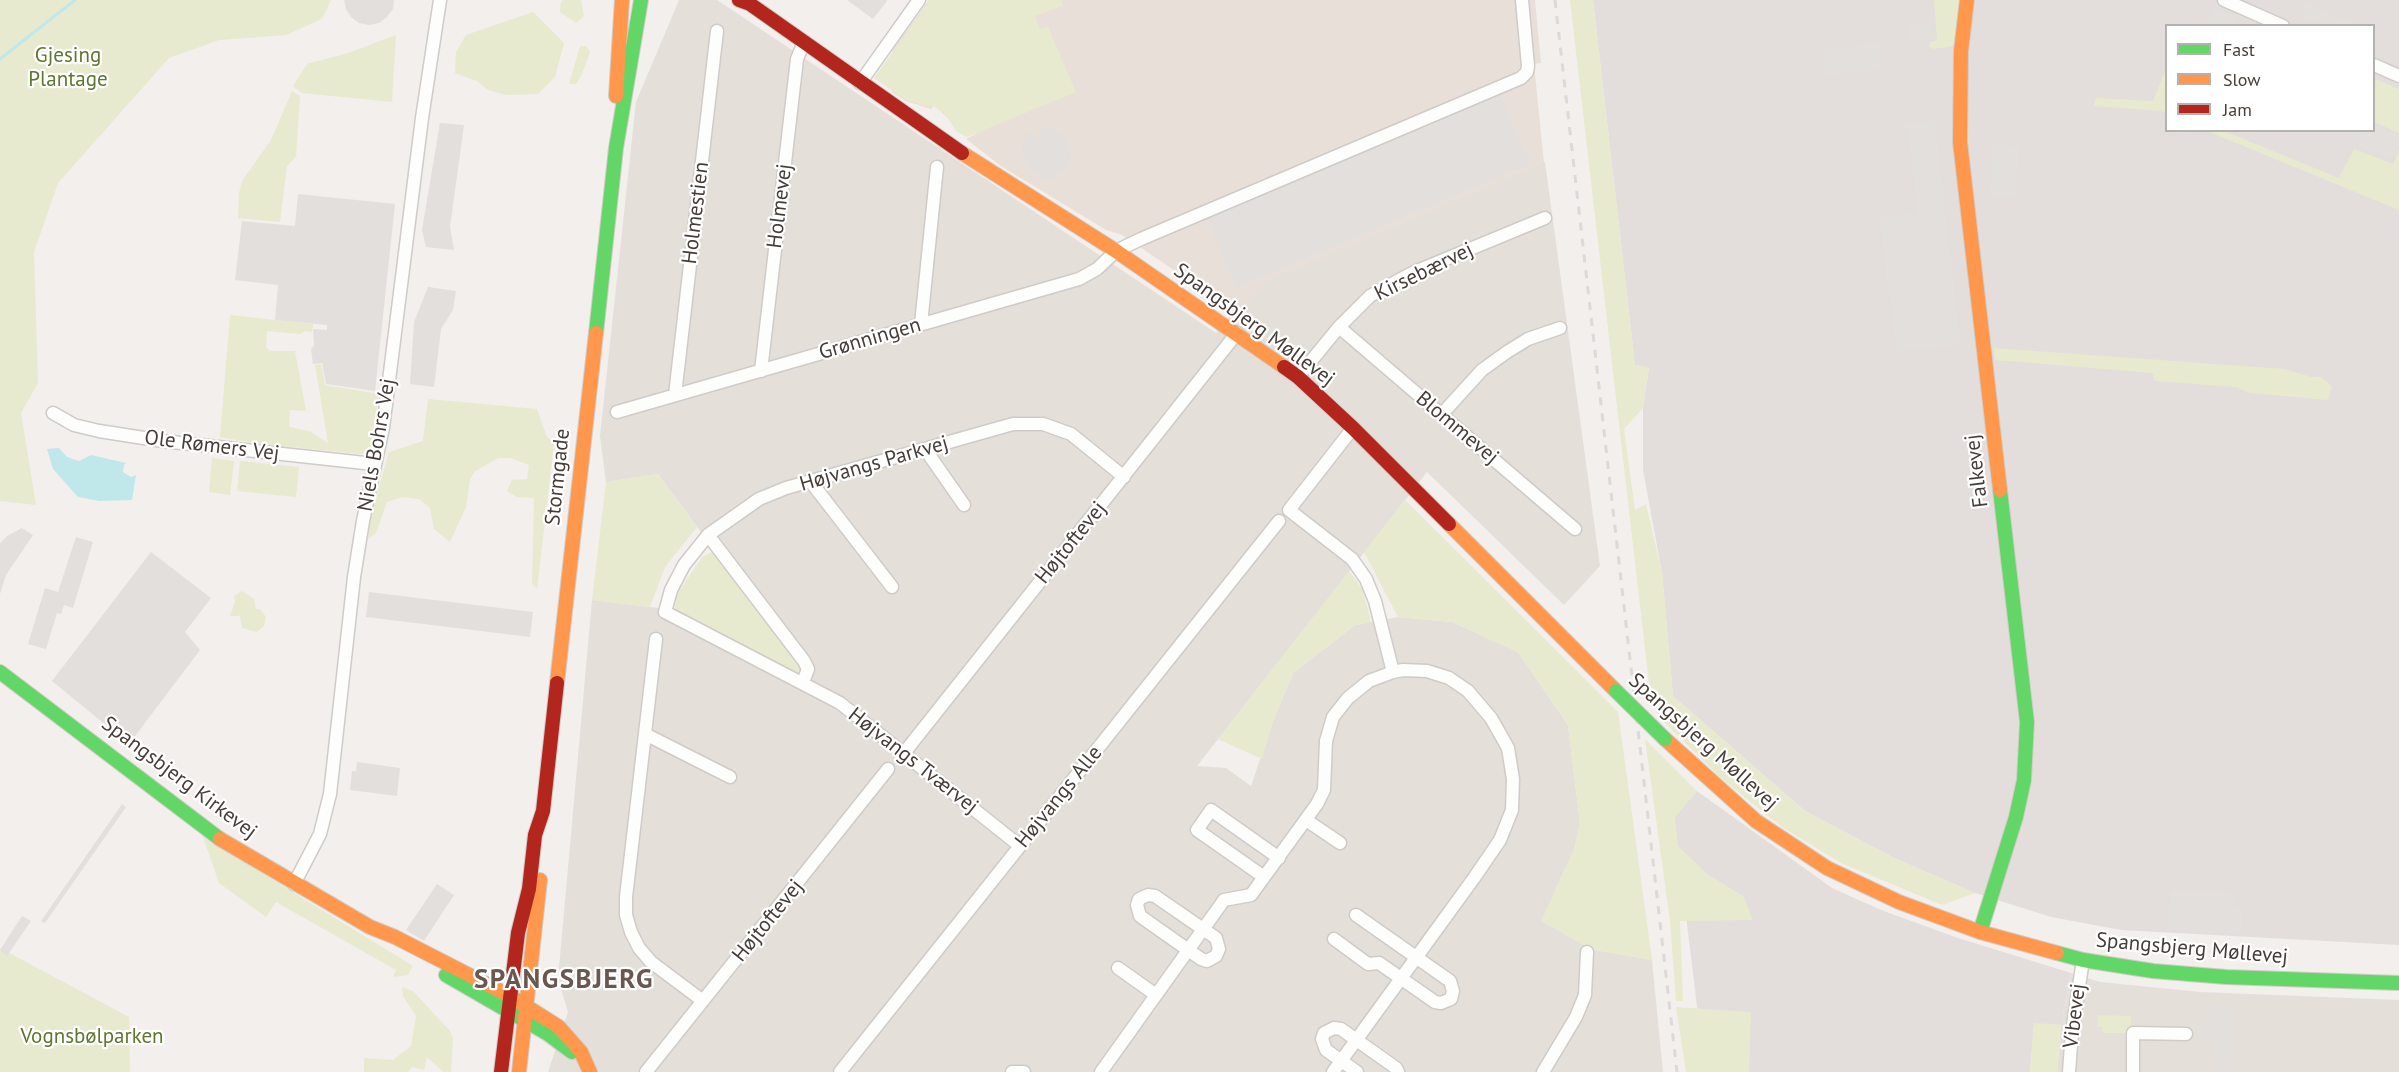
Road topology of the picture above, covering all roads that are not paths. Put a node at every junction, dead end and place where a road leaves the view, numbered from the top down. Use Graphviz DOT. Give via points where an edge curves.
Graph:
graph roads {
  1 [pos="440,0"];
  2 [pos="622,0"];
  3 [pos="631,0"];
  4 [pos="640,0"];
  5 [pos="919,0"];
  6 [pos="1522,0"];
  7 [pos="1967,0"];
  8 [pos="2224,0"];
  9 [pos="746,1"];
  10 [pos="2278,24"];
  11 [pos="717,31"];
  12 [pos="804,42"];
  13 [pos="631,55"];
  14 [pos="2375,66"];
  15 [pos="2399,76"];
  16 [pos="860,83"];
  17 [pos="616,148"];
  18 [pos="938,167"];
  19 [pos="1545,218"];
  20 [pos="1116,251"];
  21 [pos="921,324"];
  22 [pos="1339,327"];
  23 [pos="1560,328"];
  24 [pos="1237,333"];
  25 [pos="761,371"];
  26 [pos="1298,377"];
  27 [pos="675,395"];
  28 [pos="53,412"];
  29 [pos="617,412"];
  30 [pos="1441,415"];
  31 [pos="1353,428"];
  32 [pos="925,450"];
  33 [pos="374,464"];
  34 [pos="1124,477"];
  35 [pos="811,482"];
  36 [pos="964,505"];
  37 [pos="1280,521"];
  38 [pos="1575,529"];
  39 [pos="708,535"];
  40 [pos="892,587"];
  41 [pos="665,612"];
  42 [pos="656,639"];
  43 [pos="0,672"];
  44 [pos="1393,672"];
  45 [pos="803,682"];
  46 [pos="645,734"];
  47 [pos="904,753"];
  48 [pos="888,770"];
  49 [pos="730,777"];
  50 [pos="543,811"];
  51 [pos="1306,820"];
  52 [pos="1340,843"];
  53 [pos="1020,846"];
  54 [pos="1279,858"];
  55 [pos="1264,877"];
  56 [pos="294,884"];
  57 [pos="1356,915"];
  58 [pos="370,927"];
  59 [pos="1203,929"];
  60 [pos="1980,932"];
  61 [pos="1334,939"];
  62 [pos="1188,950"];
  63 [pos="1587,952"];
  64 [pos="1416,957"];
  65 [pos="2083,960"];
  66 [pos="1118,968"];
  67 [pos="2399,976"];
  68 [pos="1401,978"];
  69 [pos="2399,983"];
  70 [pos="1156,994"];
  71 [pos="703,1001"];
  72 [pos="520,1002"];
  73 [pos="516,1016"];
  74 [pos="2186,1034"];
  75 [pos="1356,1040"];
  76 [pos="1341,1061"];
  77 [pos="588,1068"];
  78 [pos="501,1072"];
  79 [pos="510,1072"];
  80 [pos="519,1072"];
  81 [pos="646,1072"];
  82 [pos="840,1072"];
  83 [pos="1012,1072"];
  84 [pos="1023,1072"];
  85 [pos="1101,1072"];
  86 [pos="1333,1072"];
  87 [pos="1357,1072"];
  88 [pos="1398,1072"];
  89 [pos="1543,1072"];
  90 [pos="2069,1072"];
  91 [pos="2133,1072"];
  1 -- 33 [label="street, Niels Bohrs Vej" via="383,428"];
  2 -- 17 [label="street, Stormgade"];
  3 -- 13 [label="street" via="627,36"];
  4 -- 13 [label="street, Stormgade"];
  5 -- 16 [label="street"];
  6 -- 20 [label="street" via="1528,66 1521,78"];
  7 -- 60 [label="street, Falkevej" via="1960,60 1960,142 2027,722 2025,773 2016,817"];
  8 -- 10 [label="street"];
  9 -- 12 [label="street, Spangsbjerg Møllevej"];
  11 -- 27 [label="street, Holmestien"];
  12 -- 16 [label="street, Spangsbjerg Møllevej"];
  12 -- 25 [label="street, Holmevej" via="797,58"];
  13 -- 17 [label="street, Stormgade"];
  14 -- 15 [label="street"];
  16 -- 20 [label="street, Spangsbjerg Møllevej" via="1002,180"];
  17 -- 50 [label="street, Stormgade"];
  18 -- 21 [label="street"];
  19 -- 22 [label="street, Kirsebærvej" via="1412,273 1370,296"];
  20 -- 21 [label="street, Grønningen" via="1079,279"];
  20 -- 24 [label="street, Spangsbjerg Møllevej"];
  21 -- 25 [label="street, Grønningen"];
  22 -- 26 [label="street, Kirsebærvej"];
  22 -- 30 [label="street, Blommevej"];
  23 -- 30 [label="street" via="1528,339 1482,370"];
  24 -- 26 [label="street, Spangsbjerg Møllevej"];
  24 -- 34 [label="street, Højtoftevej"];
  25 -- 27 [label="street, Grønningen"];
  26 -- 31 [label="street, Spangsbjerg Møllevej"];
  27 -- 29 [label="street, Grønningen"];
  28 -- 33 [label="street, Ole Rømers Vej" via="74,425 99,431"];
  30 -- 38 [label="street, Blommevej"];
  31 -- 44 [label="street" via="1289,510 1352,559 1366,579"];
  31 -- 60 [label="street, Spangsbjerg Møllevej, bridge" via="1616,692 1756,821 1827,868 1899,902"];
  32 -- 34 [label="street, Højvangs Parkvej" via="1013,424 1043,424 1071,434"];
  32 -- 35 [label="street, Højvangs Parkvej"];
  32 -- 36 [label="street"];
  33 -- 56 [label="street, Niels Bohrs Vej" via="354,577 330,794 320,834"];
  34 -- 47 [label="street, Højtoftevej"];
  35 -- 39 [label="street, Højvangs Parkvej" via="759,499"];
  35 -- 40 [label="street"];
  37 -- 53 [label="street, Højvangs Alle"];
  39 -- 41 [label="street, Højvangs Parkvej" via="684,565"];
  39 -- 45 [label="street" via="804,661 808,669"];
  41 -- 45 [label="street, Højvangs Tværvej"];
  42 -- 46 [label="street"];
  43 -- 56 [label="street, Spangsbjerg Kirkevej" via="201,826"];
  44 -- 51 [label="street" via="1369,681 1348,698 1334,717 1326,741 1324,790"];
  44 -- 64 [label="street" via="1427,671 1449,678 1468,692 1491,718 1508,748 1513,779 1512,810 1500,840"];
  45 -- 47 [label="street, Højvangs Tværvej" via="840,703"];
  46 -- 49 [label="street"];
  46 -- 71 [label="street" via="626,915 639,948 651,962"];
  47 -- 53 [label="street, Højvangs Tværvej"];
  48 -- 71 [label="street, Højtoftevej"];
  50 -- 72 [label="street, Stormgade" via="545,834"];
  50 -- 72 [label="street, Stormgade" via="518,933"];
  51 -- 52 [label="street"];
  51 -- 54 [label="street"];
  53 -- 82 [label="street, Højvangs Alle"];
  54 -- 55 [label="street"];
  54 -- 55 [label="street" via="1211,810 1197,830"];
  55 -- 59 [label="street" via="1251,895 1224,900"];
  56 -- 58 [label="street, Spangsbjerg Kirkevej"];
  57 -- 64 [label="street"];
  58 -- 72 [label="street, Spangsbjerg Kirkevej"];
  58 -- 73 [label="street, Spangsbjerg Kirkevej" via="392,944"];
  59 -- 62 [label="street"];
  59 -- 62 [label="street" via="1216,938 1216,956 1207,961"];
  59 -- 62 [label="street" via="1155,896 1139,899 1140,916"];
  60 -- 65 [label="street, Spangsbjerg Møllevej"];
  61 -- 68 [label="street" via="1368,964 1379,963"];
  62 -- 70 [label="street"];
  63 -- 89 [label="street" via="1585,995"];
  64 -- 68 [label="street"];
  64 -- 68 [label="street" via="1450,981 1451,999 1435,1002"];
  65 -- 69 [label="street, Spangsbjerg Møllevej" via="2226,977"];
  65 -- 90 [label="street, Vibevej"];
  66 -- 70 [label="street"];
  67 -- 69 [label="street"];
  68 -- 75 [label="street"];
  70 -- 85 [label="street"];
  71 -- 81 [label="street, Højtoftevej"];
  72 -- 73 [label="street, Stormgade"];
  72 -- 73 [label="street, Stormgade"];
  72 -- 77 [label="street, Spangsbjerg Kirkevej" via="569,1036"];
  73 -- 77 [label="street, Spangsbjerg Kirkevej" via="563,1044"];
  73 -- 78 [label="street, Stormgade"];
  73 -- 79 [label="street"];
  73 -- 80 [label="street, Stormgade"];
  74 -- 91 [label="street" via="2133,1033"];
  75 -- 76 [label="street"];
  75 -- 76 [label="street" via="1341,1029 1324,1033 1326,1050"];
  75 -- 88 [label="street"];
  76 -- 86 [label="street"];
  76 -- 87 [label="street"];
  83 -- 84 [label="street"];
}
